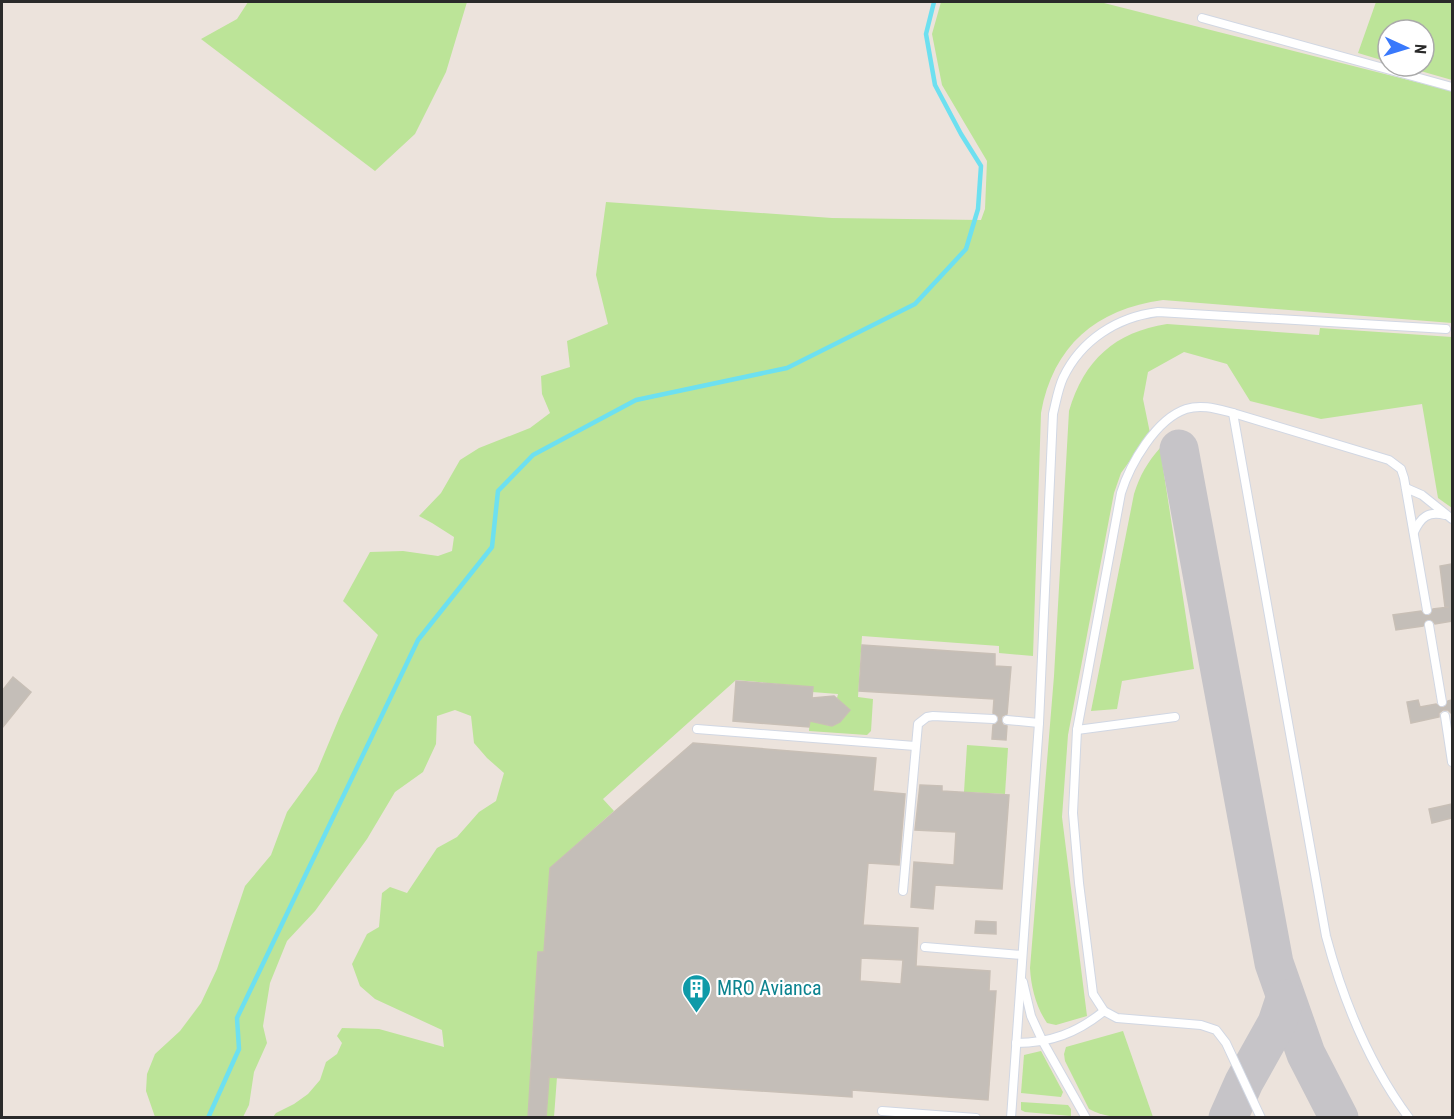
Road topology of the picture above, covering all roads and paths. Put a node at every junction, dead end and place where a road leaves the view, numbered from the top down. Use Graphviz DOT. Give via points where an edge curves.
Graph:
graph roads {
  1 [pos="1202,18"];
  2 [pos="1452,87"];
  3 [pos="1446,329"];
  4 [pos="1233,413"];
  5 [pos="1406,488"];
  6 [pos="1451,518"];
  7 [pos="1413,532"];
  8 [pos="1427,610"];
  9 [pos="1429,625"];
  10 [pos="1442,702"];
  11 [pos="1445,716"];
  12 [pos="1175,717"];
  13 [pos="993,719"];
  14 [pos="1007,720"];
  15 [pos="1039,723"];
  16 [pos="697,729"];
  17 [pos="1077,730"];
  18 [pos="915,746"];
  19 [pos="1452,762"];
  20 [pos="903,891"];
  21 [pos="925,946"];
  22 [pos="1022,955"];
  23 [pos="1021,973"];
  24 [pos="1104,1011"];
  25 [pos="1043,1042"];
  26 [pos="1016,1043"];
  27 [pos="882,1111"];
  28 [pos="976,1118"];
  29 [pos="1011,1118"];
  30 [pos="1086,1118"];
  31 [pos="1262,1118"];
  32 [pos="1409,1118"];
  1 -- 2 [label="lane"];
  3 -- 15 [label="lane" via="1158,312 1111,326 1083,348 1063,378 1053,414"];
  4 -- 5 [label="lane" via="1389,460 1401,469"];
  4 -- 17 [label="lane" via="1212,407 1184,410 1146,443 1128,472"];
  4 -- 32 [label="lane" via="1326,936 1360,1033"];
  5 -- 6 [label="lane" via="1422,495"];
  5 -- 7 [label="lane"];
  6 -- 7 [label="lane" via="1438,513 1425,515"];
  7 -- 8 [label="lane"];
  9 -- 10 [label="lane"];
  11 -- 19 [label="lane"];
  12 -- 17 [label="lane"];
  13 -- 18 [label="lane" via="927,717 918,724"];
  14 -- 15 [label="lane"];
  15 -- 22 [label="lane"];
  16 -- 18 [label="lane"];
  17 -- 24 [label="lane" via="1072,813 1078,883 1093,994"];
  18 -- 20 [label="lane"];
  21 -- 22 [label="lane"];
  22 -- 23 [label="lane"];
  23 -- 25 [label="lane" via="1031,1016"];
  23 -- 26 [label="lane"];
  24 -- 25 [label="lane" via="1080,1028"];
  24 -- 31 [label="lane" via="1117,1018 1201,1025 1216,1030"];
  25 -- 26 [label="lane"];
  25 -- 30 [label="lane"];
  26 -- 29 [label="lane"];
  27 -- 28 [label="lane"];
}
